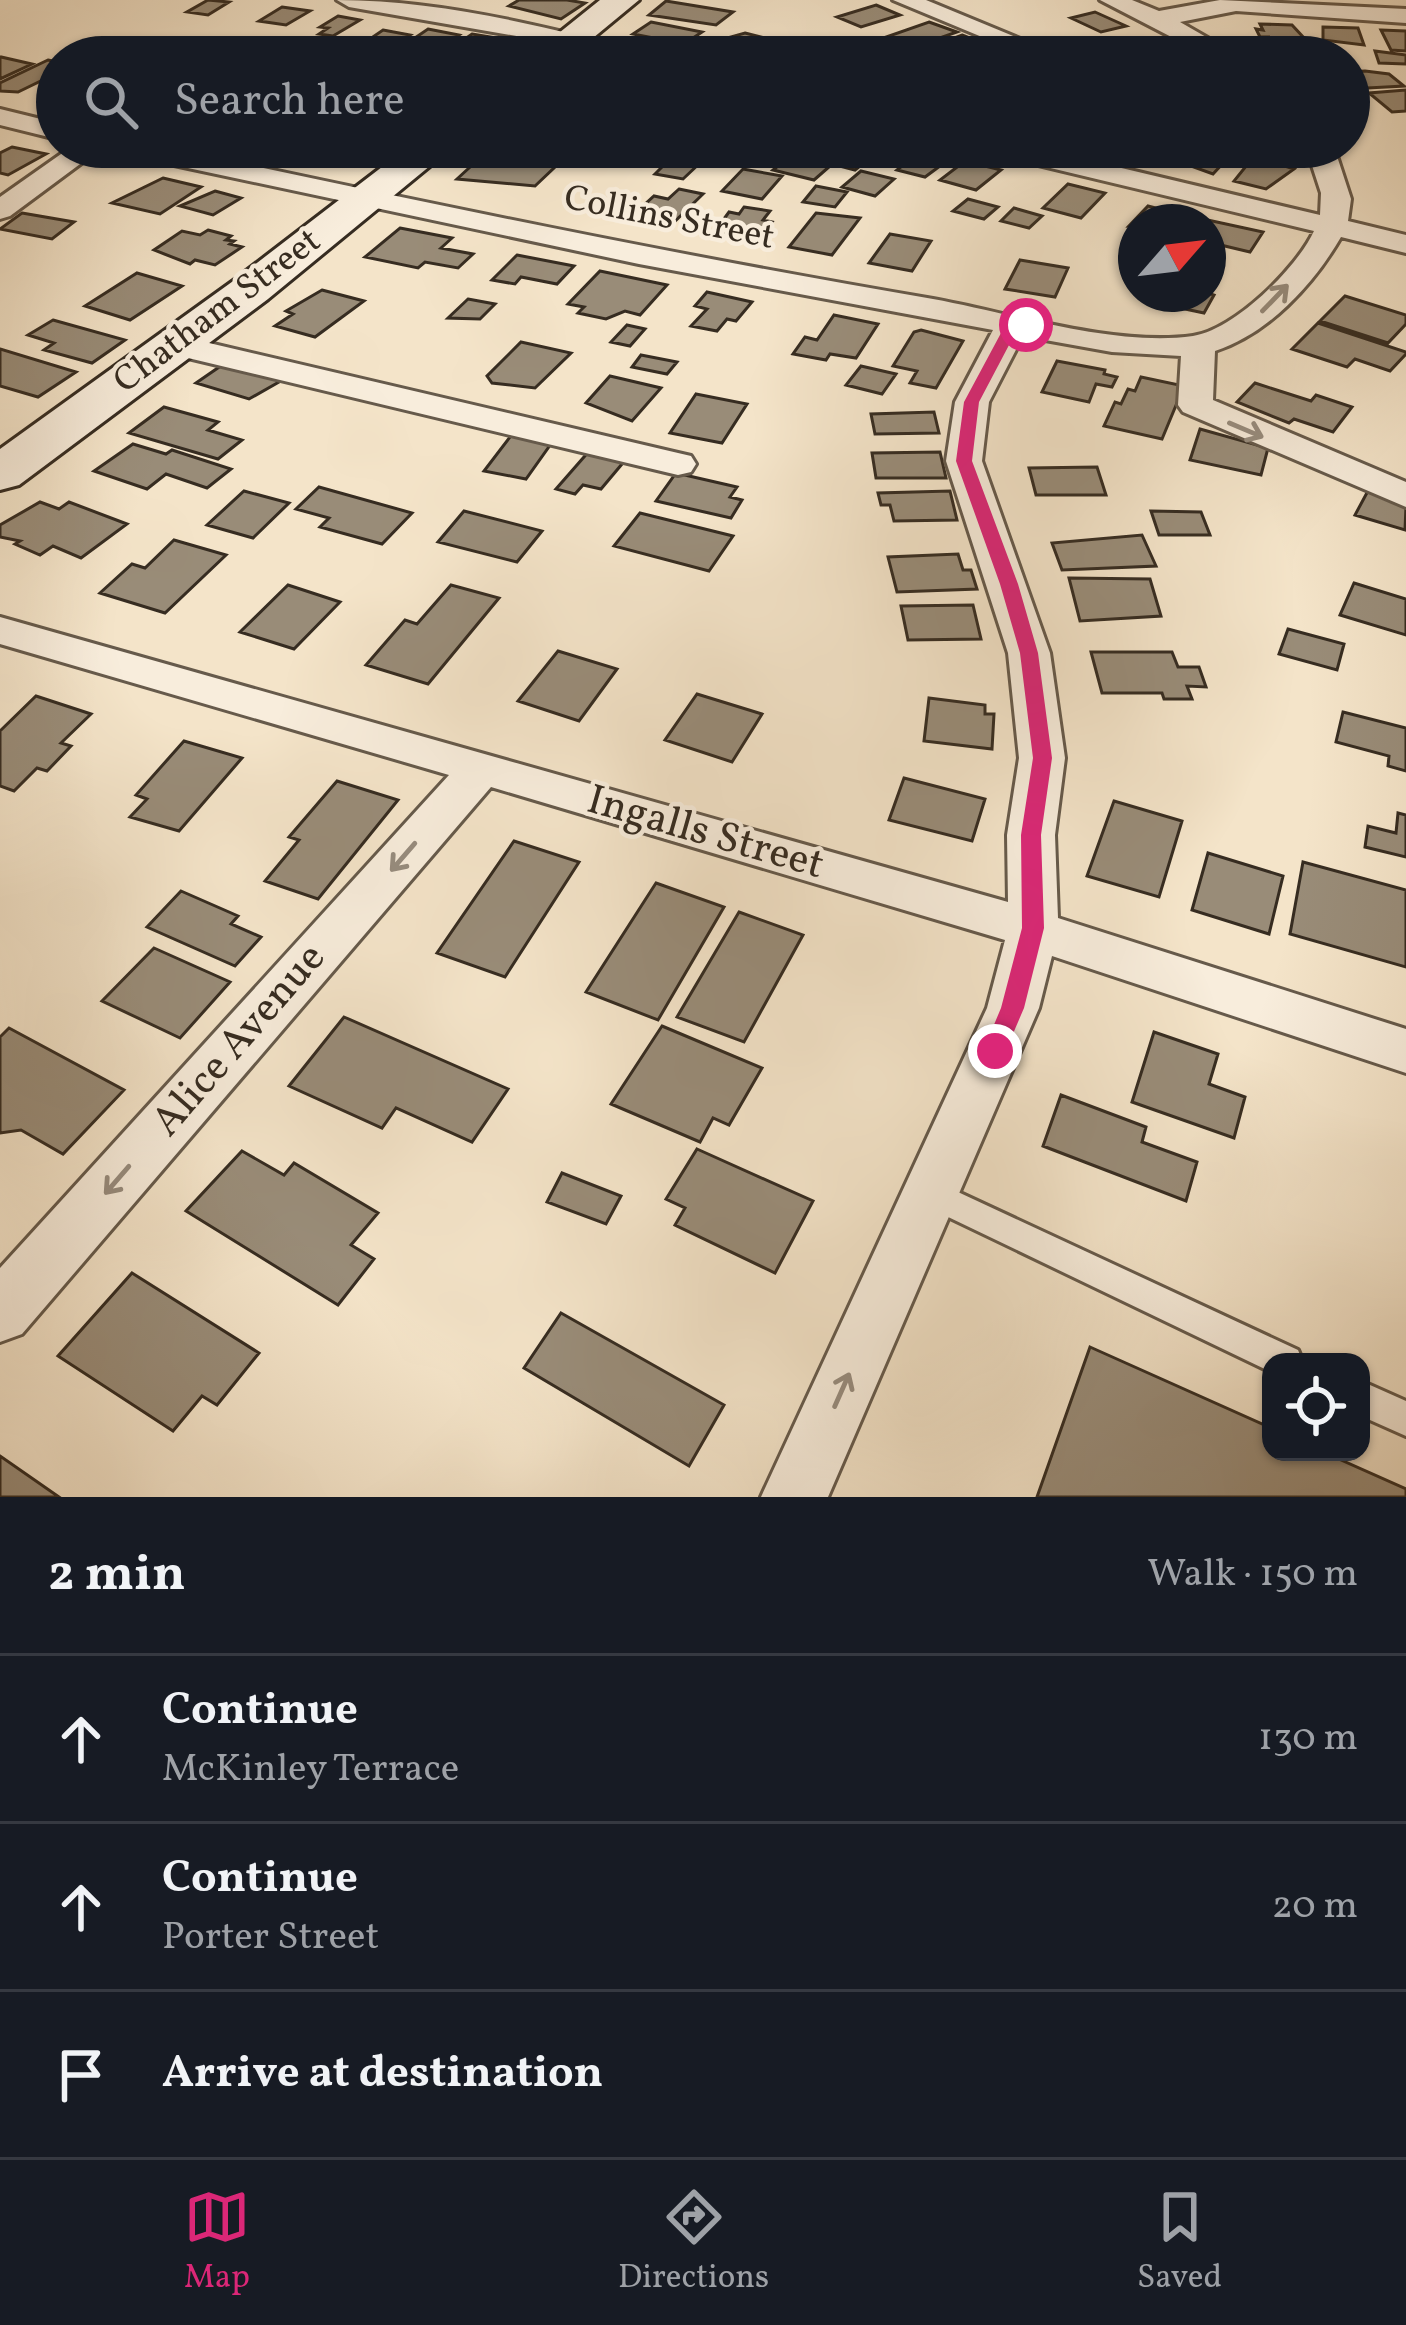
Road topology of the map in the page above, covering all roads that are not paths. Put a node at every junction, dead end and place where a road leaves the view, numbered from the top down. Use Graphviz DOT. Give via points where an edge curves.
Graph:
graph roads {
  1 [pos="350,0"];
  2 [pos="622,0"];
  3 [pos="905,0"];
  4 [pos="1112,0"];
  5 [pos="1406,16"];
  6 [pos="1157,19"];
  7 [pos="506,36"];
  8 [pos="574,36"];
  9 [pos="999,36"];
  10 [pos="1189,36"];
  11 [pos="0,117"];
  12 [pos="36,126"];
  13 [pos="59,168"];
  14 [pos="222,168"];
  15 [pos="406,168"];
  16 [pos="1087,168"];
  17 [pos="1327,168"];
  18 [pos="366,200"];
  19 [pos="0,210"];
  20 [pos="1332,226"];
  21 [pos="1406,244"];
  22 [pos="1013,322"];
  23 [pos="175,345"];
  24 [pos="1199,345"];
  25 [pos="678,464"];
  26 [pos="0,474"];
  27 [pos="1406,496"];
  28 [pos="0,630"];
  29 [pos="481,769"];
  30 [pos="1033,928"];
  31 [pos="1406,1052"];
  32 [pos="929,1192"];
  33 [pos="0,1313"];
  34 [pos="1267,1353"];
  35 [pos="1370,1402"];
  36 [pos="1406,1419"];
  37 [pos="794,1497"];
  1 -- 7 [label="street"];
  2 -- 8 [label="main road"];
  3 -- 9 [label="street"];
  4 -- 6 [label="street"];
  5 -- 6 [label="street" via="1236,4"];
  6 -- 10 [label="street"];
  11 -- 12 [label="street"];
  13 -- 19 [label="street"];
  14 -- 18 [label="street, Collins Street"];
  15 -- 18 [label="main road, Chatham Street"];
  16 -- 20 [label="street"];
  17 -- 20 [label="street" via="1337,199"];
  18 -- 22 [label="street, Collins Street"];
  18 -- 23 [label="main road, Chatham Street"];
  20 -- 21 [label="street"];
  24 -- 20 [label="street, one-way" via="1232,336 1257,316"];
  22 -- 24 [label="street, Collins Street"];
  22 -- 30 [label="street" via="972,402 964,461 1009,584 1037,706"];
  23 -- 25 [label="street"];
  23 -- 26 [label="main road, Chatham Street"];
  24 -- 27 [label="street, one-way" via="1195,405"];
  28 -- 29 [label="street, Ingalls Street"];
  29 -- 30 [label="street, Ingalls Street"];
  29 -- 33 [label="street, Alice Avenue, one-way"];
  30 -- 31 [label="street, Ingalls Street"];
  30 -- 32 [label="street" via="1013,1008"];
  32 -- 34 [label="lane"];
  37 -- 32 [label="street, one-way"];
  35 -- 36 [label="lane"];
}
